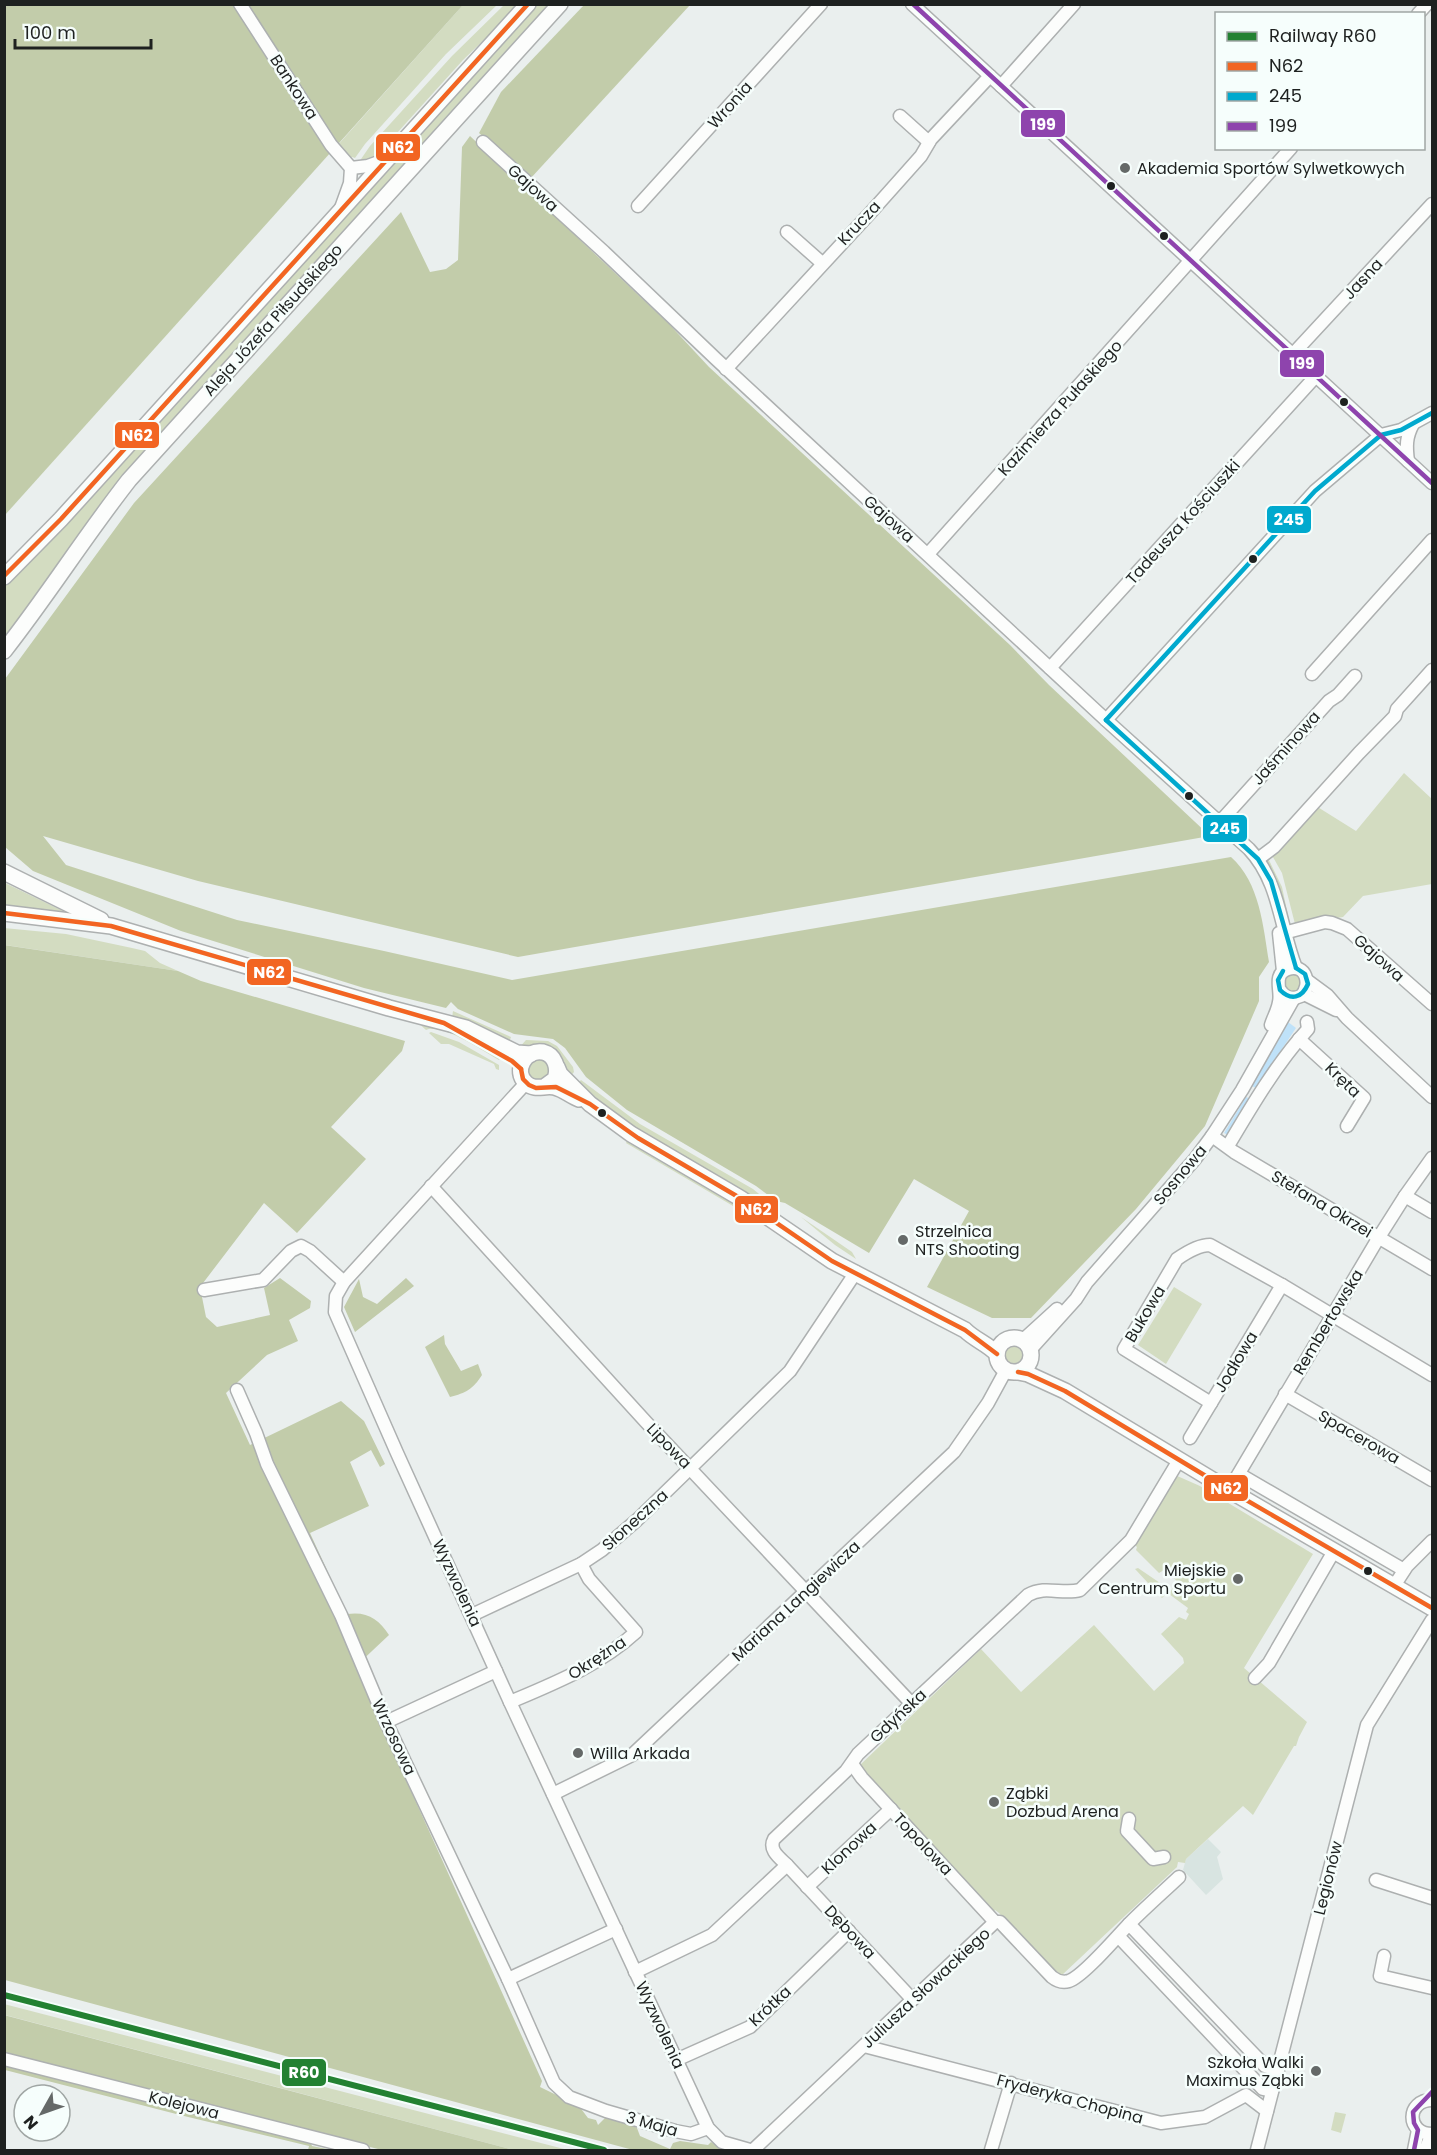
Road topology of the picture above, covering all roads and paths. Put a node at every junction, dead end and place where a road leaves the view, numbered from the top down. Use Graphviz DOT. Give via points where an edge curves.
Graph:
graph roads {
  1 [pos="240,4"];
  2 [pos="528,4"];
  3 [pos="560,4"];
  4 [pos="821,4"];
  5 [pos="912,4"];
  6 [pos="1074,4"];
  7 [pos="990,75"];
  8 [pos="1001,86"];
  9 [pos="900,116"];
  10 [pos="483,142"];
  11 [pos="929,142"];
  12 [pos="1289,150"];
  13 [pos="388,158"];
  14 [pos="351,168"];
  15 [pos="1432,204"];
  16 [pos="638,206"];
  17 [pos="340,211"];
  18 [pos="788,232"];
  19 [pos="1191,261"];
  20 [pos="822,263"];
  21 [pos="1293,354"];
  22 [pos="726,369"];
  23 [pos="1316,376"];
  24 [pos="1432,413"];
  25 [pos="1413,424"];
  26 [pos="1381,435"];
  27 [pos="1408,460"];
  28 [pos="1432,483"];
  29 [pos="1432,540"];
  30 [pos="928,554"];
  31 [pos="4,577"];
  32 [pos="4,651"];
  33 [pos="1050,668"];
  34 [pos="1432,670"];
  35 [pos="1312,674"];
  36 [pos="1355,676"];
  37 [pos="1106,720"];
  38 [pos="1219,823"];
  39 [pos="1258,859"];
  40 [pos="4,872"];
  41 [pos="4,913"];
  42 [pos="111,926"];
  43 [pos="1283,933"];
  44 [pos="1296,968"];
  45 [pos="1283,971"];
  46 [pos="1308,981"];
  47 [pos="1280,990"];
  48 [pos="1299,996"];
  49 [pos="1432,1004"];
  50 [pos="1347,1018"];
  51 [pos="1307,1022"];
  52 [pos="444,1023"];
  53 [pos="1299,1039"];
  54 [pos="531,1054"];
  55 [pos="1259,1058"];
  56 [pos="556,1067"];
  57 [pos="523,1076"];
  58 [pos="544,1087"];
  59 [pos="1432,1097"];
  60 [pos="590,1104"];
  61 [pos="1347,1126"];
  62 [pos="1212,1137"];
  63 [pos="1228,1146"];
  64 [pos="1432,1158"];
  65 [pos="431,1186"];
  66 [pos="1405,1196"];
  67 [pos="1432,1212"];
  68 [pos="1379,1237"];
  69 [pos="1432,1269"];
  70 [pos="856,1272"];
  71 [pos="344,1282"];
  72 [pos="1282,1285"];
  73 [pos="204,1290"];
  74 [pos="1332,1315"];
  75 [pos="965,1330"];
  76 [pos="1023,1347"];
  77 [pos="997,1354"];
  78 [pos="1012,1371"];
  79 [pos="1432,1374"];
  80 [pos="237,1390"];
  81 [pos="1065,1391"];
  82 [pos="1285,1394"];
  83 [pos="1212,1403"];
  84 [pos="1190,1438"];
  85 [pos="1179,1460"];
  86 [pos="690,1468"];
  87 [pos="1239,1474"];
  88 [pos="1432,1480"];
  89 [pos="1229,1490"];
  90 [pos="1432,1540"];
  91 [pos="1334,1551"];
  92 [pos="581,1564"];
  93 [pos="1404,1570"];
  94 [pos="1394,1586"];
  95 [pos="806,1592"];
  96 [pos="1432,1608"];
  97 [pos="472,1615"];
  98 [pos="1432,1620"];
  99 [pos="496,1671"];
  100 [pos="1255,1678"];
  101 [pos="510,1702"];
  102 [pos="911,1703"];
  103 [pos="386,1722"];
  104 [pos="852,1764"];
  105 [pos="553,1794"];
  106 [pos="891,1809"];
  107 [pos="1129,1819"];
  108 [pos="1164,1857"];
  109 [pos="787,1865"];
  110 [pos="1179,1877"];
  111 [pos="1376,1880"];
  112 [pos="807,1887"];
  113 [pos="1432,1898"];
  114 [pos="995,1922"];
  115 [pos="1129,1924"];
  116 [pos="616,1929"];
  117 [pos="849,1931"];
  118 [pos="1119,1937"];
  119 [pos="1384,1956"];
  120 [pos="635,1972"];
  121 [pos="508,1979"];
  122 [pos="1432,1988"];
  123 [pos="912,1999"];
  124 [pos="864,2046"];
  125 [pos="4,2059"];
  126 [pos="676,2060"];
  127 [pos="1278,2070"];
  128 [pos="1011,2083"];
  129 [pos="554,2084"];
  130 [pos="1272,2091"];
  131 [pos="1431,2097"];
  132 [pos="1267,2111"];
  133 [pos="708,2128"];
  134 [pos="1418,2130"];
  135 [pos="1432,2134"];
  136 [pos="363,2151"];
  137 [pos="751,2151"];
  138 [pos="991,2151"];
  139 [pos="1257,2151"];
  140 [pos="1414,2151"];
  141 [pos="1425,2151"];
  1 -- 14 [label="street, Bankowa" via="331,145"];
  2 -- 13 [label="main road, Aleja Józefa Piłsudskiego"];
  3 -- 32 [label="main road, Aleja Józefa Piłsudskiego" via="129,480"];
  4 -- 16 [label="street, Wronia"];
  5 -- 7 [label="street"];
  6 -- 8 [label="street"];
  7 -- 8 [label="street"];
  7 -- 11 [label="street, Krucza"];
  8 -- 19 [label="street"];
  9 -- 11 [label="street"];
  10 -- 22 [label="street, Gajowa"];
  11 -- 20 [label="street, Krucza" via="921,156"];
  12 -- 19 [label="street, Kazimierza Pułaskiego"];
  13 -- 14 [label="street"];
  13 -- 17 [label="main road, Aleja Józefa Piłsudskiego"];
  14 -- 17 [label="street"];
  15 -- 21 [label="street, Jasna"];
  17 -- 31 [label="main road, Aleja Józefa Piłsudskiego"];
  18 -- 20 [label="street"];
  19 -- 21 [label="street"];
  19 -- 30 [label="street, Kazimierza Pułaskiego"];
  20 -- 22 [label="street, Krucza"];
  21 -- 23 [label="street"];
  22 -- 30 [label="street, Gajowa"];
  23 -- 26 [label="street"];
  23 -- 33 [label="street, Tadeusza Kościuszki"];
  24 -- 25 [label="street"];
  25 -- 26 [label="street"];
  25 -- 27 [label="street" via="1406,443"];
  26 -- 27 [label="street"];
  26 -- 37 [label="street" via="1315,491"];
  27 -- 28 [label="street"];
  29 -- 35 [label="street"];
  30 -- 33 [label="street, Gajowa"];
  33 -- 37 [label="street, Gajowa"];
  34 -- 39 [label="street" via="1396,709 1395,717 1274,847"];
  36 -- 38 [label="street, Jaśminowa"];
  37 -- 38 [label="street, Gajowa"];
  38 -- 39 [label="street, Gajowa"];
  39 -- 43 [label="street, Gajowa" via="1268,874"];
  40 -- 42 [label="main road"];
  41 -- 42 [label="main road"];
  42 -- 52 [label="main road"];
  43 -- 44 [label="street, Gajowa"];
  43 -- 45 [label="street, Gajowa"];
  43 -- 49 [label="street, Gajowa" via="1325,922 1347,929"];
  44 -- 45 [label="street"];
  44 -- 46 [label="street" via="1303,971"];
  45 -- 47 [label="street" via="1278,980"];
  46 -- 48 [label="street"];
  46 -- 50 [label="street"];
  47 -- 48 [label="street" via="1284,995"];
  47 -- 55 [label="street, Sosnowa"];
  48 -- 50 [label="street" via="1324,1003"];
  48 -- 55 [label="street, Sosnowa"];
  50 -- 59 [label="street"];
  51 -- 53 [label="street, Sosnowa" via="1308,1029"];
  52 -- 54 [label="main road" via="475,1031 517,1053"];
  52 -- 57 [label="main road" via="512,1061"];
  53 -- 61 [label="street, Kręta" via="1364,1098"];
  53 -- 63 [label="street, Sosnowa"];
  54 -- 56 [label="main road" via="547,1054"];
  54 -- 57 [label="main road" via="524,1059"];
  55 -- 62 [label="street, Sosnowa"];
  56 -- 58 [label="main road" via="555,1078"];
  56 -- 60 [label="main road"];
  57 -- 58 [label="main road" via="536,1088"];
  57 -- 65 [label="street, Wyzwolenia"];
  58 -- 60 [label="main road" via="556,1088"];
  60 -- 70 [label="main road" via="638,1138 783,1219 837,1254"];
  62 -- 63 [label="street, Stefana Okrzei"];
  62 -- 76 [label="street, Sosnowa" via="1077,1299"];
  63 -- 68 [label="street, Stefana Okrzei"];
  64 -- 66 [label="street, Rembertowska"];
  65 -- 71 [label="street, Wyzwolenia"];
  65 -- 86 [label="street, Lipowa"];
  66 -- 67 [label="street"];
  66 -- 68 [label="street, Rembertowska"];
  68 -- 69 [label="street, Stefana Okrzei"];
  68 -- 74 [label="street, Rembertowska"];
  70 -- 75 [label="main road"];
  70 -- 86 [label="street, Słoneczna" via="790,1371"];
  71 -- 73 [label="street" via="301,1246 263,1280"];
  71 -- 97 [label="street, Wyzwolenia" via="336,1296 335,1312"];
  72 -- 74 [label="street"];
  72 -- 83 [label="street, Jodłowa"];
  72 -- 83 [label="street, Bukowa" via="1210,1245 1201,1246 1178,1259 1124,1349"];
  74 -- 79 [label="street"];
  74 -- 82 [label="street, Rembertowska"];
  75 -- 76 [label="main road"];
  75 -- 77 [label="main road"];
  76 -- 77 [label="main road" via="1000,1346"];
  76 -- 78 [label="main road" via="1027,1367"];
  76 -- 81 [label="main road"];
  77 -- 78 [label="main road" via="999,1362"];
  78 -- 81 [label="main road"];
  78 -- 95 [label="street, Mariana Langiewicza" via="954,1452"];
  80 -- 103 [label="street, Wrzosowa"];
  81 -- 85 [label="main road"];
  82 -- 87 [label="street, Rembertowska"];
  82 -- 88 [label="street, Spacerowa"];
  83 -- 84 [label="street, Jodłowa"];
  85 -- 89 [label="main road"];
  85 -- 102 [label="street, Gdyńska" via="1131,1540 1080,1590 1042,1589 1028,1595"];
  86 -- 92 [label="street, Słoneczna" via="621,1534"];
  86 -- 95 [label="street, Lipowa"];
  87 -- 89 [label="street, Rembertowska"];
  87 -- 93 [label="street"];
  89 -- 91 [label="main road"];
  90 -- 93 [label="street"];
  91 -- 94 [label="main road"];
  91 -- 100 [label="street" via="1269,1662"];
  92 -- 97 [label="street, Słoneczna"];
  92 -- 101 [label="street, Okrężna" via="589,1579 636,1632 581,1671"];
  93 -- 94 [label="street"];
  94 -- 96 [label="main road"];
  95 -- 102 [label="street, Lipowa"];
  95 -- 105 [label="street, Mariana Langiewicza" via="632,1755"];
  97 -- 99 [label="street, Wyzwolenia"];
  98 -- 127 [label="street, Legionów" via="1367,1725"];
  99 -- 101 [label="street, Wyzwolenia"];
  99 -- 103 [label="street"];
  101 -- 105 [label="street, Wyzwolenia"];
  102 -- 104 [label="street, Gdyńska"];
  103 -- 121 [label="street, Wrzosowa"];
  104 -- 106 [label="street, Topolowa"];
  104 -- 109 [label="street, Gdyńska" via="774,1839 772,1850"];
  105 -- 116 [label="street, Wyzwolenia"];
  106 -- 112 [label="street, Klonowa"];
  106 -- 114 [label="street, Topolowa"];
  107 -- 108 [label="street" via="1127,1831 1153,1859"];
  109 -- 112 [label="street, Dębowa"];
  109 -- 120 [label="street" via="712,1935"];
  110 -- 115 [label="street, Juliusza Słowackiego"];
  111 -- 113 [label="street"];
  112 -- 117 [label="street, Dębowa"];
  114 -- 118 [label="street, Juliusza Słowackiego" via="1000,1922 1048,1974 1062,1982 1073,1979"];
  114 -- 123 [label="street, Juliusza Słowackiego"];
  115 -- 118 [label="street, Juliusza Słowackiego"];
  115 -- 127 [label="street" via="1265,2066"];
  116 -- 120 [label="street, Wyzwolenia"];
  116 -- 121 [label="street"];
  117 -- 123 [label="street, Dębowa"];
  117 -- 126 [label="street, Krótka" via="750,2027"];
  118 -- 130 [label="street" via="1263,2089"];
  119 -- 122 [label="street" via="1380,1977"];
  120 -- 126 [label="street, Wyzwolenia"];
  121 -- 129 [label="street, Wrzosowa"];
  123 -- 124 [label="street, Juliusza Słowackiego"];
  124 -- 128 [label="street, Fryderyka Chopina"];
  124 -- 137 [label="street, Juliusza Słowackiego"];
  125 -- 136 [label="street, Kolejowa"];
  126 -- 133 [label="street, Wyzwolenia"];
  127 -- 130 [label="street, Legionów"];
  128 -- 132 [label="street, Fryderyka Chopina" via="1161,2123 1205,2117 1246,2094"];
  128 -- 138 [label="street"];
  129 -- 133 [label="street, 3 Maja" via="569,2097 665,2128 691,2134"];
  130 -- 132 [label="street, Legionów"];
  131 -- 134 [label="street" via="1414,2111 1413,2122"];
  132 -- 139 [label="street, Legionów"];
  133 -- 137 [label="street" via="722,2142"];
  134 -- 135 [label="street"];
  134 -- 140 [label="street"];
  135 -- 141 [label="street"];
}
